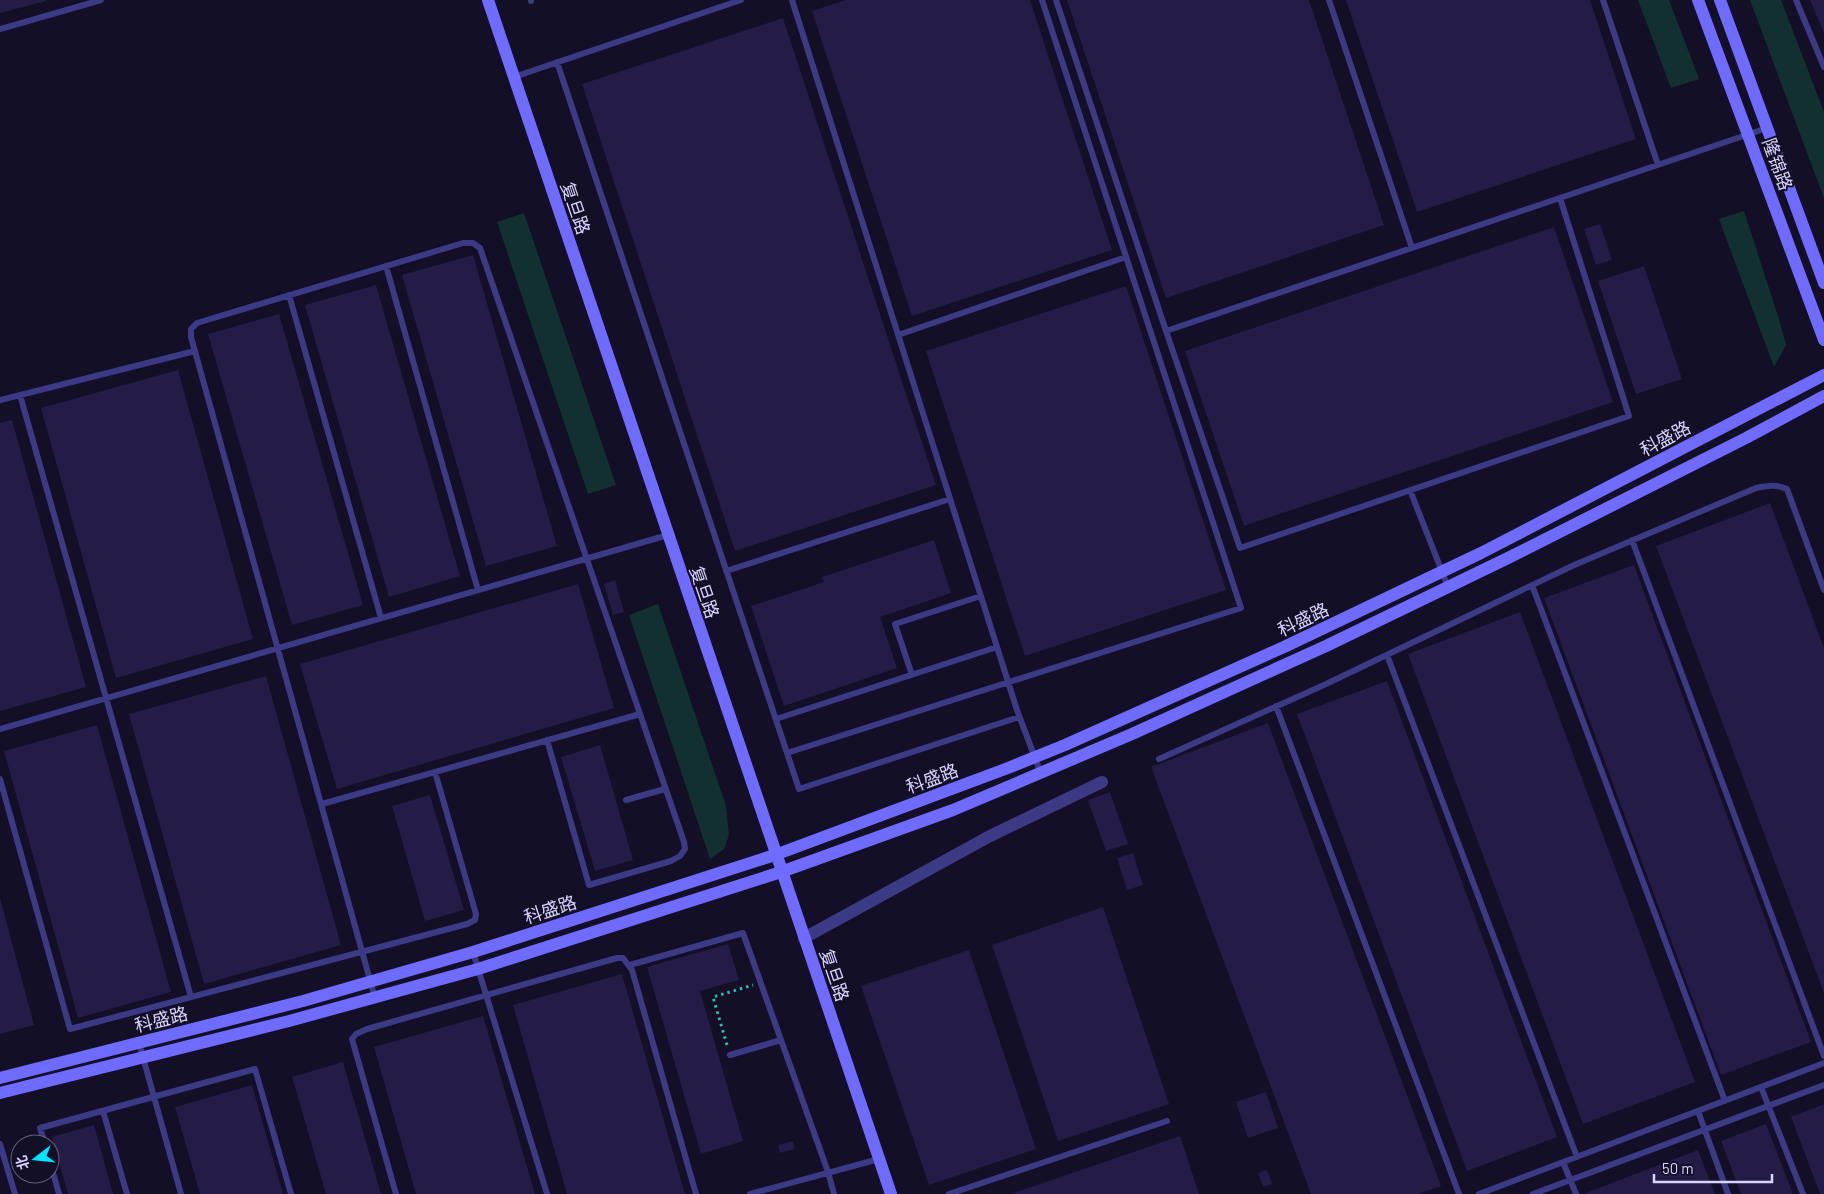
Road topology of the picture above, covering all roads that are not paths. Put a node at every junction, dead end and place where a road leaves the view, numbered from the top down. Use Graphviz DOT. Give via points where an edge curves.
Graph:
graph roads {
  1 [pos="101,0"];
  2 [pos="488,0"];
  3 [pos="741,0"];
  4 [pos="792,0"];
  5 [pos="1042,0"];
  6 [pos="1056,0"];
  7 [pos="1329,0"];
  8 [pos="1602,0"];
  9 [pos="1698,0"];
  10 [pos="1720,0"];
  11 [pos="1796,0"];
  12 [pos="0,29"];
  13 [pos="557,62"];
  14 [pos="1824,67"];
  15 [pos="514,77"];
  16 [pos="1767,128"];
  17 [pos="1748,134"];
  18 [pos="1658,165"];
  19 [pos="1560,198"];
  20 [pos="1412,248"];
  21 [pos="1126,257"];
  22 [pos="386,266"];
  23 [pos="1824,283"];
  24 [pos="289,295"];
  25 [pos="1166,331"];
  26 [pos="898,335"];
  27 [pos="1824,340"];
  28 [pos="195,351"];
  29 [pos="1824,375"];
  30 [pos="20,395"];
  31 [pos="1824,396"];
  32 [pos="0,400"];
  33 [pos="1410,490"];
  34 [pos="950,499"];
  35 [pos="668,535"];
  36 [pos="1632,540"];
  37 [pos="586,558"];
  38 [pos="726,571"];
  39 [pos="1442,572"];
  40 [pos="1532,585"];
  41 [pos="1448,587"];
  42 [pos="478,590"];
  43 [pos="1824,590"];
  44 [pos="981,596"];
  45 [pos="381,618"];
  46 [pos="997,647"];
  47 [pos="278,648"];
  48 [pos="1387,654"];
  49 [pos="912,675"];
  50 [pos="1008,684"];
  51 [pos="106,698"];
  52 [pos="1276,706"];
  53 [pos="640,714"];
  54 [pos="1019,717"];
  55 [pos="776,719"];
  56 [pos="0,729"];
  57 [pos="547,740"];
  58 [pos="787,753"];
  59 [pos="1034,758"];
  60 [pos="1159,759"];
  61 [pos="435,772"];
  62 [pos="1041,774"];
  63 [pos="0,779"];
  64 [pos="1102,782"];
  65 [pos="666,788"];
  66 [pos="626,800"];
  67 [pos="322,804"];
  68 [pos="775,855"];
  69 [pos="781,872"];
  70 [pos="804,938"];
  71 [pos="362,951"];
  72 [pos="473,952"];
  73 [pos="630,966"];
  74 [pos="478,970"];
  75 [pos="371,982"];
  76 [pos="486,995"];
  77 [pos="191,997"];
  78 [pos="375,998"];
  79 [pos="781,1040"];
  80 [pos="139,1043"];
  81 [pos="730,1055"];
  82 [pos="1824,1056"];
  83 [pos="143,1058"];
  84 [pos="1824,1063"];
  85 [pos="0,1078"];
  86 [pos="1824,1085"];
  87 [pos="1762,1087"];
  88 [pos="0,1093"];
  89 [pos="154,1097"];
  90 [pos="1725,1101"];
  91 [pos="1769,1106"];
  92 [pos="103,1111"];
  93 [pos="1698,1111"];
  94 [pos="1167,1121"];
  95 [pos="1705,1130"];
  96 [pos="42,1134"];
  97 [pos="0,1146"];
  98 [pos="1577,1157"];
  99 [pos="879,1159"];
  100 [pos="1563,1162"];
  101 [pos="828,1172"];
  102 [pos="1570,1180"];
  103 [pos="15,1194"];
  104 [pos="127,1194"];
  105 [pos="182,1194"];
  106 [pos="291,1194"];
  107 [pos="396,1194"];
  108 [pos="547,1194"];
  109 [pos="696,1194"];
  110 [pos="750,1194"];
  111 [pos="834,1194"];
  112 [pos="891,1194"];
  113 [pos="949,1194"];
  114 [pos="1459,1194"];
  115 [pos="1479,1194"];
  116 [pos="1533,1194"];
  117 [pos="1576,1194"];
  118 [pos="1728,1194"];
  119 [pos="1803,1194"];
  1 -- 12 [label="lane"];
  2 -- 15 [label="street, 复旦路"];
  3 -- 13 [label="lane"];
  4 -- 26 [label="lane"];
  5 -- 21 [label="lane"];
  6 -- 25 [label="lane"];
  7 -- 20 [label="lane"];
  8 -- 18 [label="lane"];
  9 -- 17 [label="street, 隆锦路"];
  10 -- 16 [label="street, 隆锦路"];
  11 -- 14 [label="lane"];
  13 -- 15 [label="lane"];
  13 -- 38 [label="lane"];
  15 -- 35 [label="street, 复旦路"];
  16 -- 17 [label="lane"];
  16 -- 23 [label="street, 隆锦路"];
  17 -- 18 [label="lane"];
  17 -- 27 [label="street, 隆锦路"];
  18 -- 19 [label="lane"];
  19 -- 20 [label="lane"];
  19 -- 33 [label="lane" via="1628,416"];
  20 -- 25 [label="lane"];
  21 -- 26 [label="lane"];
  21 -- 50 [label="lane" via="1241,608"];
  22 -- 24 [label="lane"];
  22 -- 37 [label="lane" via="463,243 473,243 480,248"];
  22 -- 42 [label="lane"];
  24 -- 28 [label="lane" via="197,323 191,329"];
  24 -- 45 [label="lane"];
  25 -- 33 [label="lane" via="1240,548"];
  26 -- 34 [label="lane"];
  28 -- 30 [label="lane"];
  28 -- 47 [label="lane"];
  29 -- 39 [label="street, 科盛路"];
  30 -- 32 [label="lane"];
  30 -- 51 [label="lane"];
  31 -- 41 [label="street, 科盛路"];
  33 -- 39 [label="lane"];
  34 -- 38 [label="lane"];
  34 -- 44 [label="lane"];
  35 -- 37 [label="lane"];
  35 -- 68 [label="street, 复旦路"];
  36 -- 40 [label="lane"];
  36 -- 43 [label="lane" via="1756,488 1780,486 1787,489"];
  36 -- 82 [label="lane"];
  37 -- 42 [label="lane"];
  37 -- 53 [label="lane"];
  38 -- 55 [label="lane"];
  39 -- 41 [label="lane"];
  39 -- 59 [label="street, 科盛路" via="1284,647"];
  40 -- 48 [label="lane"];
  40 -- 90 [label="lane"];
  41 -- 62 [label="street, 科盛路" via="1326,646"];
  42 -- 45 [label="lane"];
  44 -- 46 [label="lane"];
  44 -- 49 [label="lane" via="895,624"];
  45 -- 47 [label="lane"];
  46 -- 49 [label="lane"];
  46 -- 50 [label="lane"];
  47 -- 51 [label="lane"];
  47 -- 67 [label="lane"];
  48 -- 52 [label="lane"];
  48 -- 98 [label="lane"];
  49 -- 55 [label="lane"];
  50 -- 54 [label="lane"];
  50 -- 58 [label="lane"];
  51 -- 56 [label="lane"];
  51 -- 77 [label="lane"];
  52 -- 60 [label="lane"];
  52 -- 114 [label="lane"];
  53 -- 57 [label="lane"];
  53 -- 65 [label="lane"];
  54 -- 58 [label="lane" via="799,790"];
  54 -- 59 [label="lane"];
  55 -- 58 [label="lane"];
  57 -- 61 [label="lane"];
  57 -- 65 [label="lane" via="590,885 680,856 685,849 684,842"];
  59 -- 62 [label="lane"];
  59 -- 68 [label="street, 科盛路"];
  61 -- 67 [label="lane"];
  61 -- 71 [label="lane" via="476,914 475,920"];
  62 -- 69 [label="street, 科盛路" via="953,810"];
  63 -- 77 [label="lane" via="70,1029"];
  64 -- 70 [label="street" via="990,836"];
  65 -- 66 [label="lane"];
  67 -- 71 [label="lane"];
  68 -- 69 [label="street, 复旦路"];
  68 -- 72 [label="street, 科盛路"];
  69 -- 70 [label="street, 复旦路"];
  69 -- 74 [label="street, 科盛路"];
  70 -- 99 [label="street, 复旦路"];
  71 -- 75 [label="lane"];
  71 -- 77 [label="lane"];
  72 -- 74 [label="lane"];
  72 -- 75 [label="street, 科盛路"];
  73 -- 76 [label="lane" via="623,958 617,958"];
  73 -- 79 [label="lane" via="743,933"];
  73 -- 109 [label="lane"];
  74 -- 76 [label="lane"];
  74 -- 78 [label="street, 科盛路"];
  75 -- 78 [label="lane"];
  75 -- 80 [label="street, 科盛路"];
  76 -- 107 [label="lane" via="367,1029 352,1039"];
  76 -- 108 [label="lane"];
  78 -- 83 [label="street, 科盛路"];
  79 -- 81 [label="lane"];
  79 -- 101 [label="lane"];
  80 -- 83 [label="lane"];
  80 -- 85 [label="street, 科盛路"];
  83 -- 88 [label="street, 科盛路"];
  83 -- 89 [label="lane"];
  84 -- 87 [label="lane"];
  86 -- 91 [label="lane"];
  87 -- 90 [label="lane"];
  87 -- 91 [label="lane"];
  89 -- 92 [label="lane"];
  89 -- 105 [label="lane"];
  89 -- 106 [label="lane" via="255,1069"];
  90 -- 93 [label="lane"];
  91 -- 95 [label="lane"];
  91 -- 119 [label="lane"];
  92 -- 96 [label="lane" via="40,1128"];
  92 -- 104 [label="lane"];
  93 -- 95 [label="lane"];
  93 -- 98 [label="lane"];
  94 -- 113 [label="lane"];
  95 -- 102 [label="lane"];
  95 -- 118 [label="lane"];
  97 -- 103 [label="lane"];
  98 -- 100 [label="lane"];
  99 -- 101 [label="lane"];
  99 -- 112 [label="street, 复旦路"];
  100 -- 102 [label="lane"];
  100 -- 115 [label="lane"];
  101 -- 110 [label="lane"];
  101 -- 111 [label="lane"];
  102 -- 116 [label="lane"];
  102 -- 117 [label="lane"];
}
